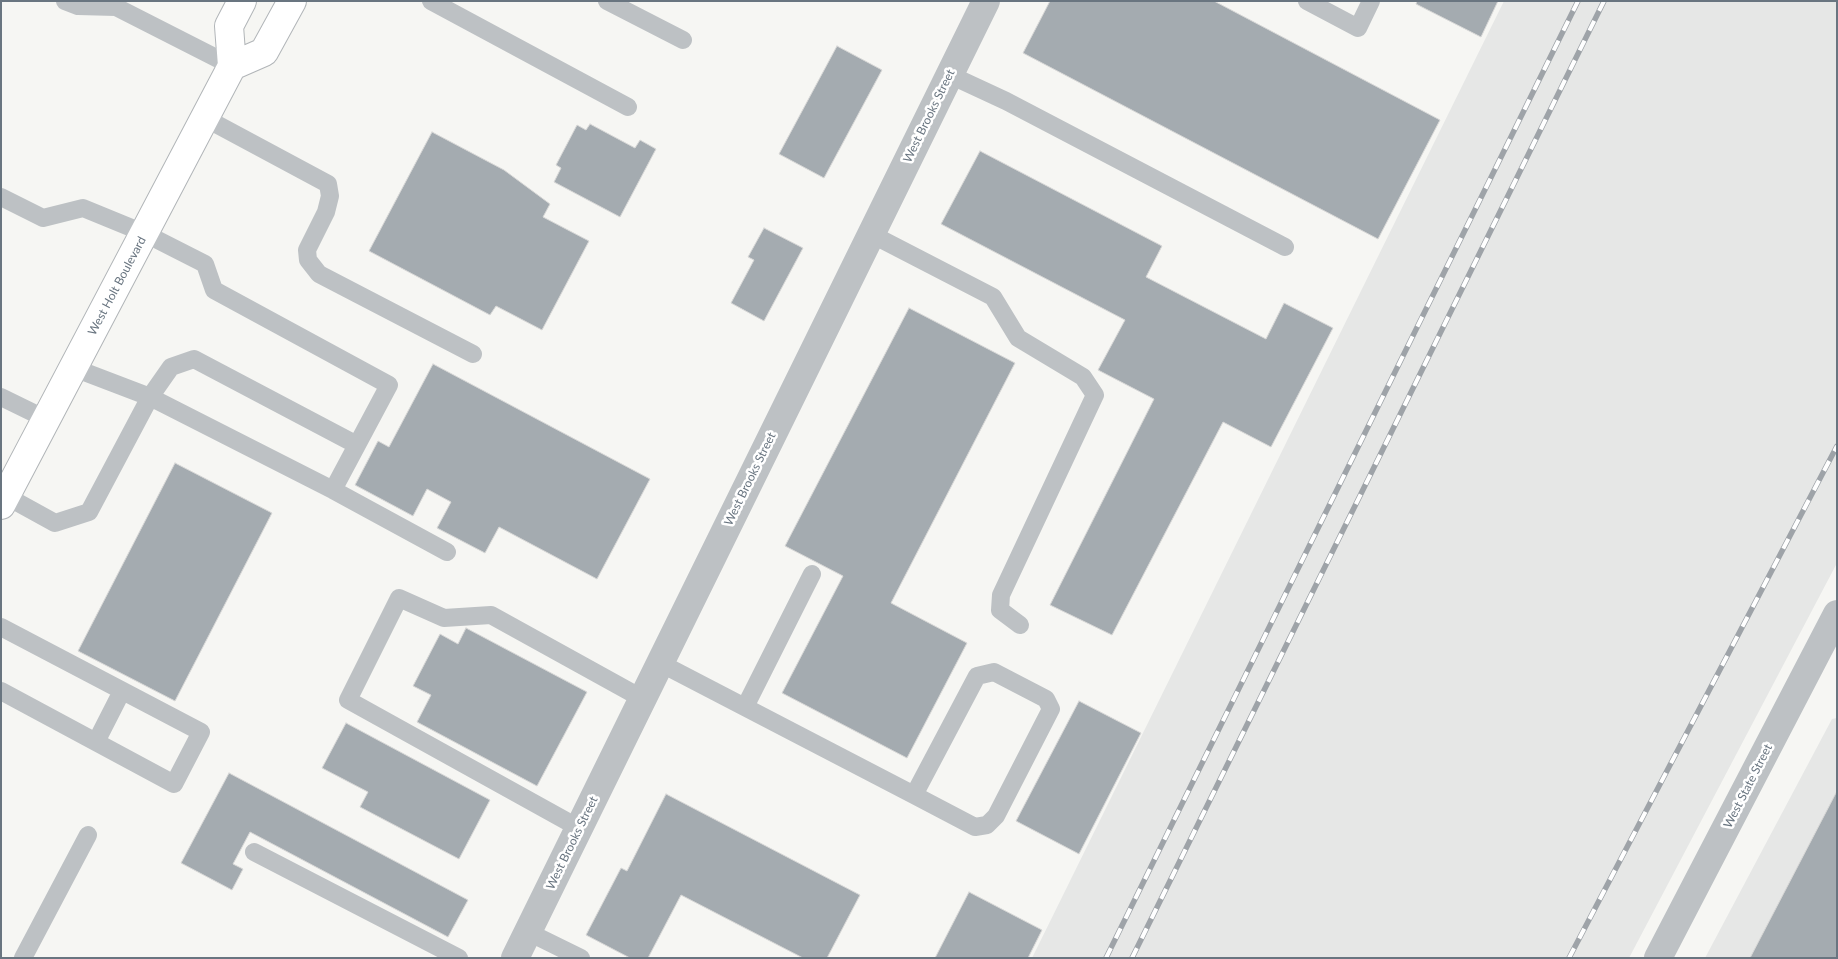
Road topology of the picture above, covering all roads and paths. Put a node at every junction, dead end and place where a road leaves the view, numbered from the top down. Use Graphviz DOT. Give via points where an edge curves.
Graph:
graph roads {
  1 [pos="65,1"];
  2 [pos="242,1"];
  3 [pos="292,1"];
  4 [pos="431,1"];
  5 [pos="607,1"];
  6 [pos="986,1"];
  7 [pos="1306,1"];
  8 [pos="1371,1"];
  9 [pos="116,4"];
  10 [pos="683,40"];
  11 [pos="232,66"];
  12 [pos="950,75"];
  13 [pos="628,107"];
  14 [pos="205,118"];
  15 [pos="1,197"];
  16 [pos="144,233"];
  17 [pos="871,234"];
  18 [pos="1285,247"];
  19 [pos="473,354"];
  20 [pos="74,368"];
  21 [pos="1,397"];
  22 [pos="150,397"];
  23 [pos="46,419"];
  24 [pos="357,445"];
  25 [pos="333,490"];
  26 [pos="4,501"];
  27 [pos="447,552"];
  28 [pos="812,574"];
  29 [pos="1837,614"];
  30 [pos="1020,625"];
  31 [pos="1,627"];
  32 [pos="660,663"];
  33 [pos="1,690"];
  34 [pos="122,691"];
  35 [pos="643,700"];
  36 [pos="745,708"];
  37 [pos="96,742"];
  38 [pos="914,795"];
  39 [pos="579,828"];
  40 [pos="88,835"];
  41 [pos="254,852"];
  42 [pos="528,932"];
  43 [pos="23,958"];
  44 [pos="459,958"];
  45 [pos="515,958"];
  46 [pos="581,958"];
  47 [pos="1658,958"];
  1 -- 9 [label="lane" via="78,6"];
  2 -- 11 [label="main road" via="229,26"];
  3 -- 11 [label="main road" via="264,52"];
  4 -- 13 [label="lane"];
  5 -- 10 [label="lane"];
  6 -- 12 [label="street, West Brooks Street"];
  7 -- 8 [label="lane" via="1358,28"];
  9 -- 11 [label="lane"];
  11 -- 14 [label="main road, West Holt Boulevard"];
  12 -- 17 [label="street, West Brooks Street"];
  12 -- 18 [label="lane"];
  14 -- 16 [label="main road, West Holt Boulevard"];
  14 -- 19 [label="lane" via="328,184 330,196 326,212 307,250 308,260 319,274"];
  15 -- 16 [label="lane" via="43,218 83,208"];
  16 -- 20 [label="main road, West Holt Boulevard"];
  16 -- 24 [label="lane" via="205,264 214,290 389,385"];
  17 -- 30 [label="lane" via="993,297 1018,338 1083,377 1095,395 1001,595 1000,610"];
  17 -- 32 [label="street, West Brooks Street"];
  20 -- 22 [label="lane"];
  20 -- 23 [label="main road, West Holt Boulevard"];
  21 -- 23 [label="lane"];
  22 -- 24 [label="lane" via="171,367 194,359"];
  22 -- 25 [label="lane"];
  22 -- 26 [label="lane" via="89,512 56,523"];
  23 -- 26 [label="main road, West Holt Boulevard"];
  24 -- 25 [label="lane"];
  25 -- 27 [label="lane"];
  28 -- 36 [label="lane"];
  29 -- 47 [label="street, West State Street"];
  31 -- 34 [label="lane"];
  32 -- 35 [label="street, West Brooks Street"];
  32 -- 36 [label="lane"];
  33 -- 37 [label="lane"];
  34 -- 37 [label="lane"];
  34 -- 37 [label="lane" via="201,732 174,784"];
  35 -- 39 [label="street, West Brooks Street"];
  35 -- 39 [label="lane" via="491,615 444,618 399,598 348,700"];
  36 -- 38 [label="lane"];
  38 -- 38 [label="lane" via="975,827 987,825 996,816 1051,709 1046,700 994,672 977,676"];
  39 -- 42 [label="street, West Brooks Street"];
  40 -- 43 [label="lane"];
  41 -- 44 [label="lane"];
  42 -- 45 [label="street, West Brooks Street"];
  42 -- 46 [label="lane"];
}
